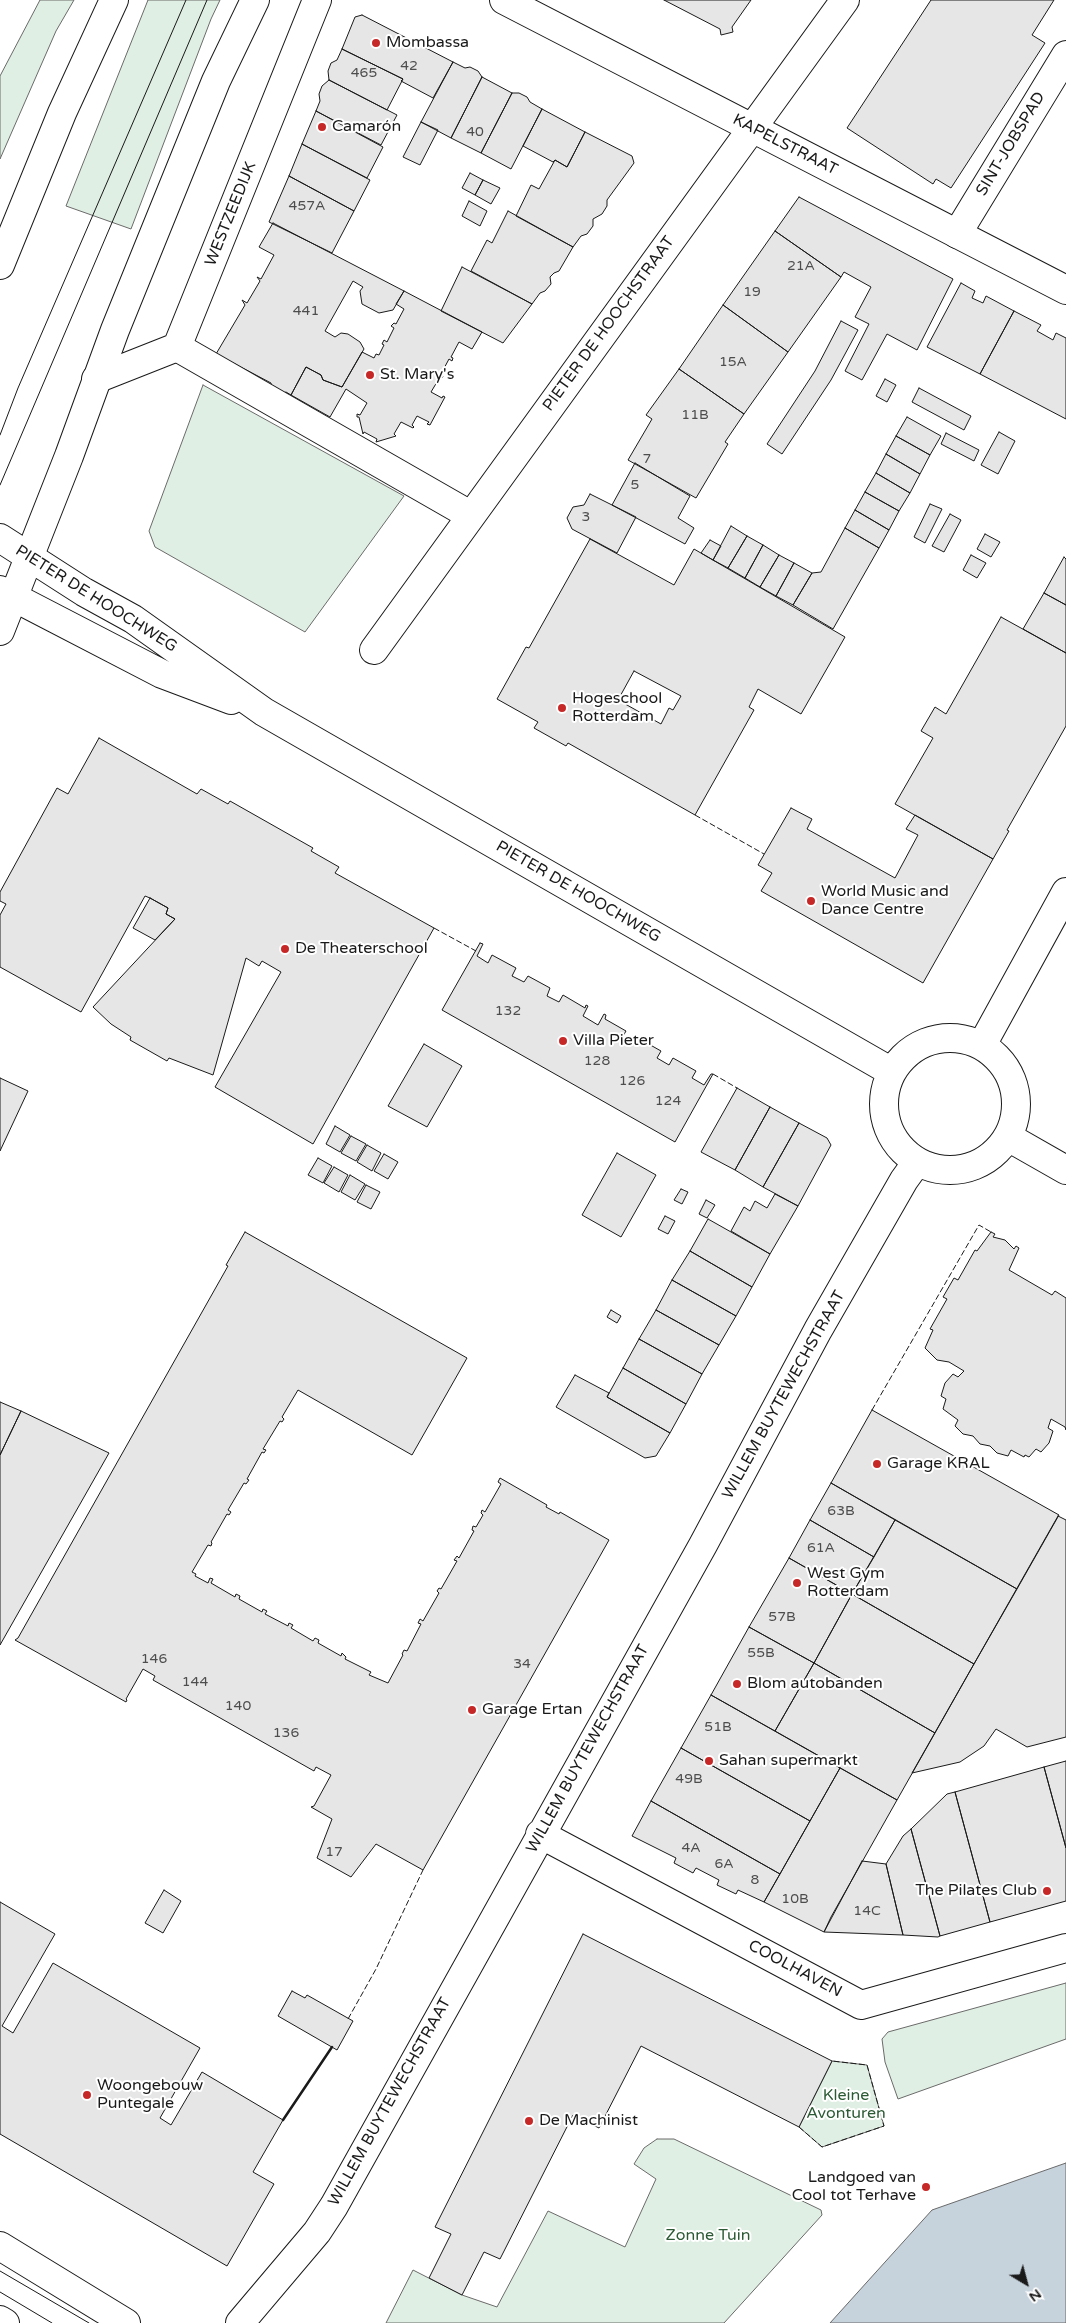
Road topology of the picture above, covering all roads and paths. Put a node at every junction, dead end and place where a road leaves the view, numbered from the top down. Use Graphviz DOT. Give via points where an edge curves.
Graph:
graph roads {
  1 [pos="114,0"];
  2 [pos="255,0"];
  3 [pos="317,0"];
  4 [pos="504,0"];
  5 [pos="844,0"];
  6 [pos="1066,55"];
  7 [pos="752,127"];
  8 [pos="957,234"];
  9 [pos="0,265"];
  10 [pos="1066,290"];
  11 [pos="177,347"];
  12 [pos="96,378"];
  13 [pos="470,515"];
  14 [pos="0,538"];
  15 [pos="29,557"];
  16 [pos="7,593"];
  17 [pos="0,631"];
  18 [pos="374,650"];
  19 [pos="264,712"];
  20 [pos="1066,892"];
  21 [pos="982,1045"];
  22 [pos="892,1072"];
  23 [pos="1008,1137"];
  24 [pos="917,1162"];
  25 [pos="1066,1170"];
  26 [pos="540,1834"];
  27 [pos="1066,1948"];
  28 [pos="0,2246"];
  29 [pos="0,2320"];
  30 [pos="5,2323"];
  31 [pos="126,2323"];
  32 [pos="240,2323"];
  1 -- 9 [label="street" via="62,113"];
  2 -- 12 [label="street" via="216,81"];
  3 -- 11 [label="street, WESTZEEDIJK"];
  4 -- 7 [label="street, KAPELSTRAAT"];
  5 -- 7 [label="street, PIETER DE HOOCHSTRAAT"];
  6 -- 8 [label="street, SINT-JOBSPAD"];
  7 -- 8 [label="street, KAPELSTRAAT"];
  7 -- 13 [label="street, PIETER DE HOOCHSTRAAT"];
  8 -- 10 [label="street, KAPELSTRAAT"];
  11 -- 12 [label="street"];
  11 -- 13 [label="street"];
  12 -- 15 [label="street"];
  13 -- 18 [label="street, PIETER DE HOOCHSTRAAT"];
  14 -- 15 [label="street, PIETER DE HOOCHWEG"];
  15 -- 16 [label="street"];
  15 -- 19 [label="street, PIETER DE HOOCHWEG" via="133,619"];
  16 -- 17 [label="street"];
  16 -- 19 [label="street, PIETER DE HOOCHWEG" via="162,674"];
  19 -- 22 [label="street, PIETER DE HOOCHWEG"];
  20 -- 21 [label="street"];
  21 -- 22 [label="street" via="962,1038 922,1043 904,1055"];
  21 -- 23 [label="street" via="1007,1069 1014,1086 1017,1103"];
  22 -- 24 [label="street" via="885,1088 886,1122 892,1138"];
  23 -- 24 [label="street" via="997,1151 968,1168 950,1171"];
  23 -- 25 [label="street"];
  24 -- 26 [label="street, WILLEM BUYTEWECHSTRAAT" via="818,1330 703,1545"];
  26 -- 27 [label="street, COOLHAVEN" via="861,2004"];
  26 -- 32 [label="street, WILLEM BUYTEWECHSTRAAT" via="334,2206 317,2232"];
  28 -- 31 [label="street"];
  29 -- 30 [label="street"];
}
